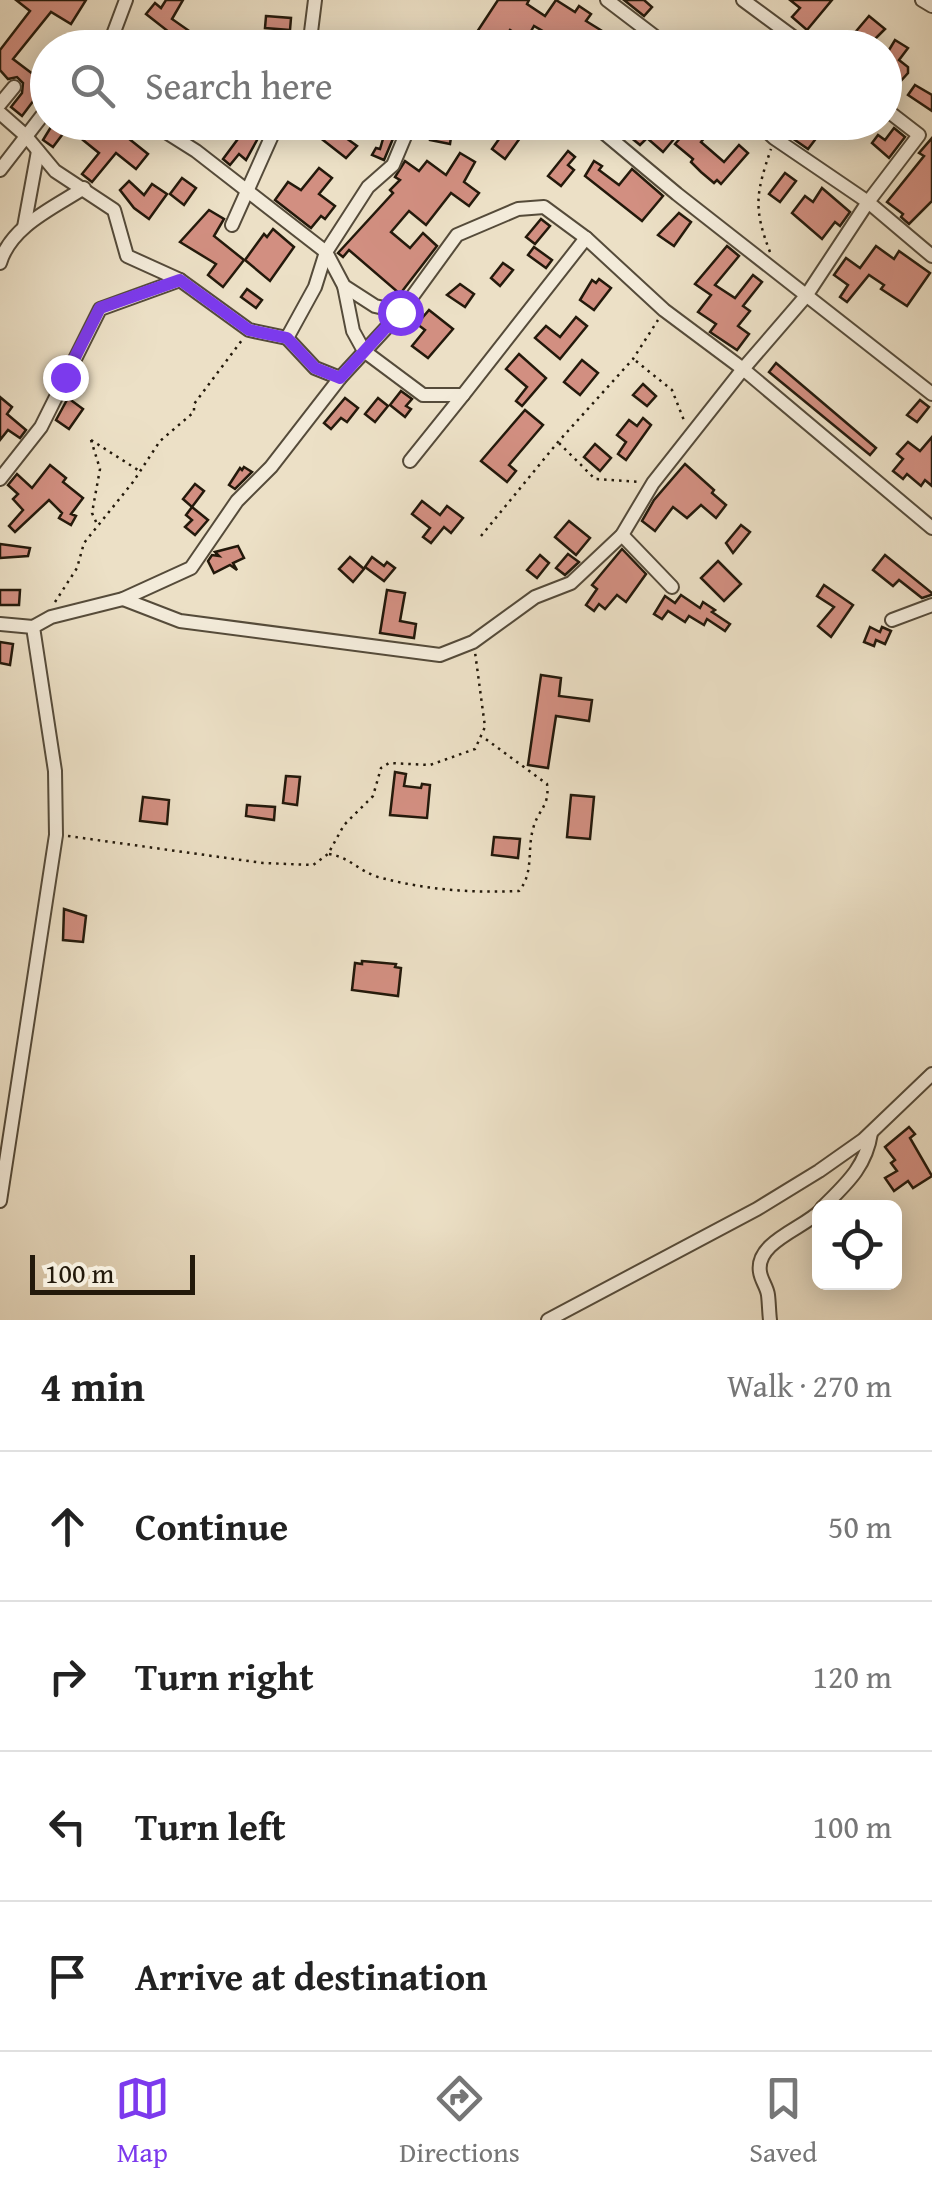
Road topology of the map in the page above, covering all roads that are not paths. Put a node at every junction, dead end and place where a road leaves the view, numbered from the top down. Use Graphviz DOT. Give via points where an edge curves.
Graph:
graph roads {
  1 [pos="126,0"];
  2 [pos="315,0"];
  3 [pos="607,0"];
  4 [pos="743,0"];
  5 [pos="922,0"];
  6 [pos="932,6"];
  7 [pos="115,30"];
  8 [pos="311,30"];
  9 [pos="646,30"];
  10 [pos="784,30"];
  11 [pos="14,88"];
  12 [pos="0,104"];
  13 [pos="0,113"];
  14 [pos="902,121"];
  15 [pos="30,129"];
  16 [pos="25,135"];
  17 [pos="177,140"];
  18 [pos="269,140"];
  19 [pos="403,140"];
  20 [pos="613,140"];
  21 [pos="777,140"];
  22 [pos="38,151"];
  23 [pos="0,170"];
  24 [pos="84,188"];
  25 [pos="246,188"];
  26 [pos="868,202"];
  27 [pos="232,225"];
  28 [pos="24,227"];
  29 [pos="586,238"];
  30 [pos="326,252"];
  31 [pos="932,256"];
  32 [pos="0,264"];
  33 [pos="180,280"];
  34 [pos="344,286"];
  35 [pos="806,296"];
  36 [pos="400,312"];
  37 [pos="287,338"];
  38 [pos="364,350"];
  39 [pos="743,369"];
  40 [pos="340,378"];
  41 [pos="932,394"];
  42 [pos="462,395"];
  43 [pos="410,461"];
  44 [pos="0,479"];
  45 [pos="932,528"];
  46 [pos="622,536"];
  47 [pos="672,587"];
  48 [pos="123,599"];
  49 [pos="932,604"];
  50 [pos="892,620"];
  51 [pos="0,624"];
  52 [pos="33,628"];
  53 [pos="932,1074"];
  54 [pos="871,1133"];
  55 [pos="830,1200"];
  56 [pos="0,1201"];
  57 [pos="812,1219"];
  58 [pos="548,1320"];
  59 [pos="770,1320"];
  1 -- 7 [label="street"];
  2 -- 8 [label="street"];
  3 -- 9 [label="street"];
  4 -- 10 [label="street"];
  5 -- 6 [label="street"];
  11 -- 12 [label="street"];
  13 -- 16 [label="street"];
  14 -- 26 [label="street" via="919,134"];
  15 -- 16 [label="street"];
  16 -- 22 [label="street"];
  16 -- 23 [label="street"];
  17 -- 25 [label="street"];
  18 -- 25 [label="street"];
  19 -- 30 [label="street" via="393,165 368,187"];
  20 -- 35 [label="street"];
  21 -- 26 [label="street"];
  22 -- 24 [label="street"];
  22 -- 28 [label="street"];
  24 -- 28 [label="street"];
  24 -- 33 [label="street" via="114,210 127,256"];
  25 -- 27 [label="street"];
  25 -- 30 [label="street"];
  26 -- 31 [label="street"];
  26 -- 35 [label="street"];
  28 -- 32 [label="street" via="5,246"];
  29 -- 36 [label="street" via="544,207 518,209 457,235"];
  29 -- 39 [label="street" via="664,310"];
  29 -- 42 [label="street"];
  30 -- 34 [label="street"];
  30 -- 37 [label="street"];
  33 -- 37 [label="street" via="249,330"];
  33 -- 44 [label="street" via="100,308 41,426"];
  34 -- 36 [label="street" via="375,306"];
  34 -- 38 [label="street" via="352,331"];
  35 -- 39 [label="street"];
  35 -- 41 [label="street"];
  36 -- 38 [label="street"];
  37 -- 40 [label="street" via="315,368"];
  38 -- 40 [label="street"];
  38 -- 42 [label="street" via="423,395"];
  39 -- 45 [label="street"];
  39 -- 46 [label="street" via="653,483"];
  40 -- 48 [label="street" via="237,500 191,568"];
  42 -- 43 [label="street"];
  46 -- 47 [label="street"];
  46 -- 48 [label="street" via="583,576 440,655 180,621"];
  48 -- 52 [label="street" via="51,616"];
  49 -- 50 [label="street"];
  51 -- 52 [label="street"];
  52 -- 56 [label="street" via="56,771 56,835"];
  53 -- 54 [label="street"];
  54 -- 55 [label="street" via="854,1176"];
  54 -- 58 [label="street" via="757,1209"];
  57 -- 59 [label="street" via="762,1258"];
}
